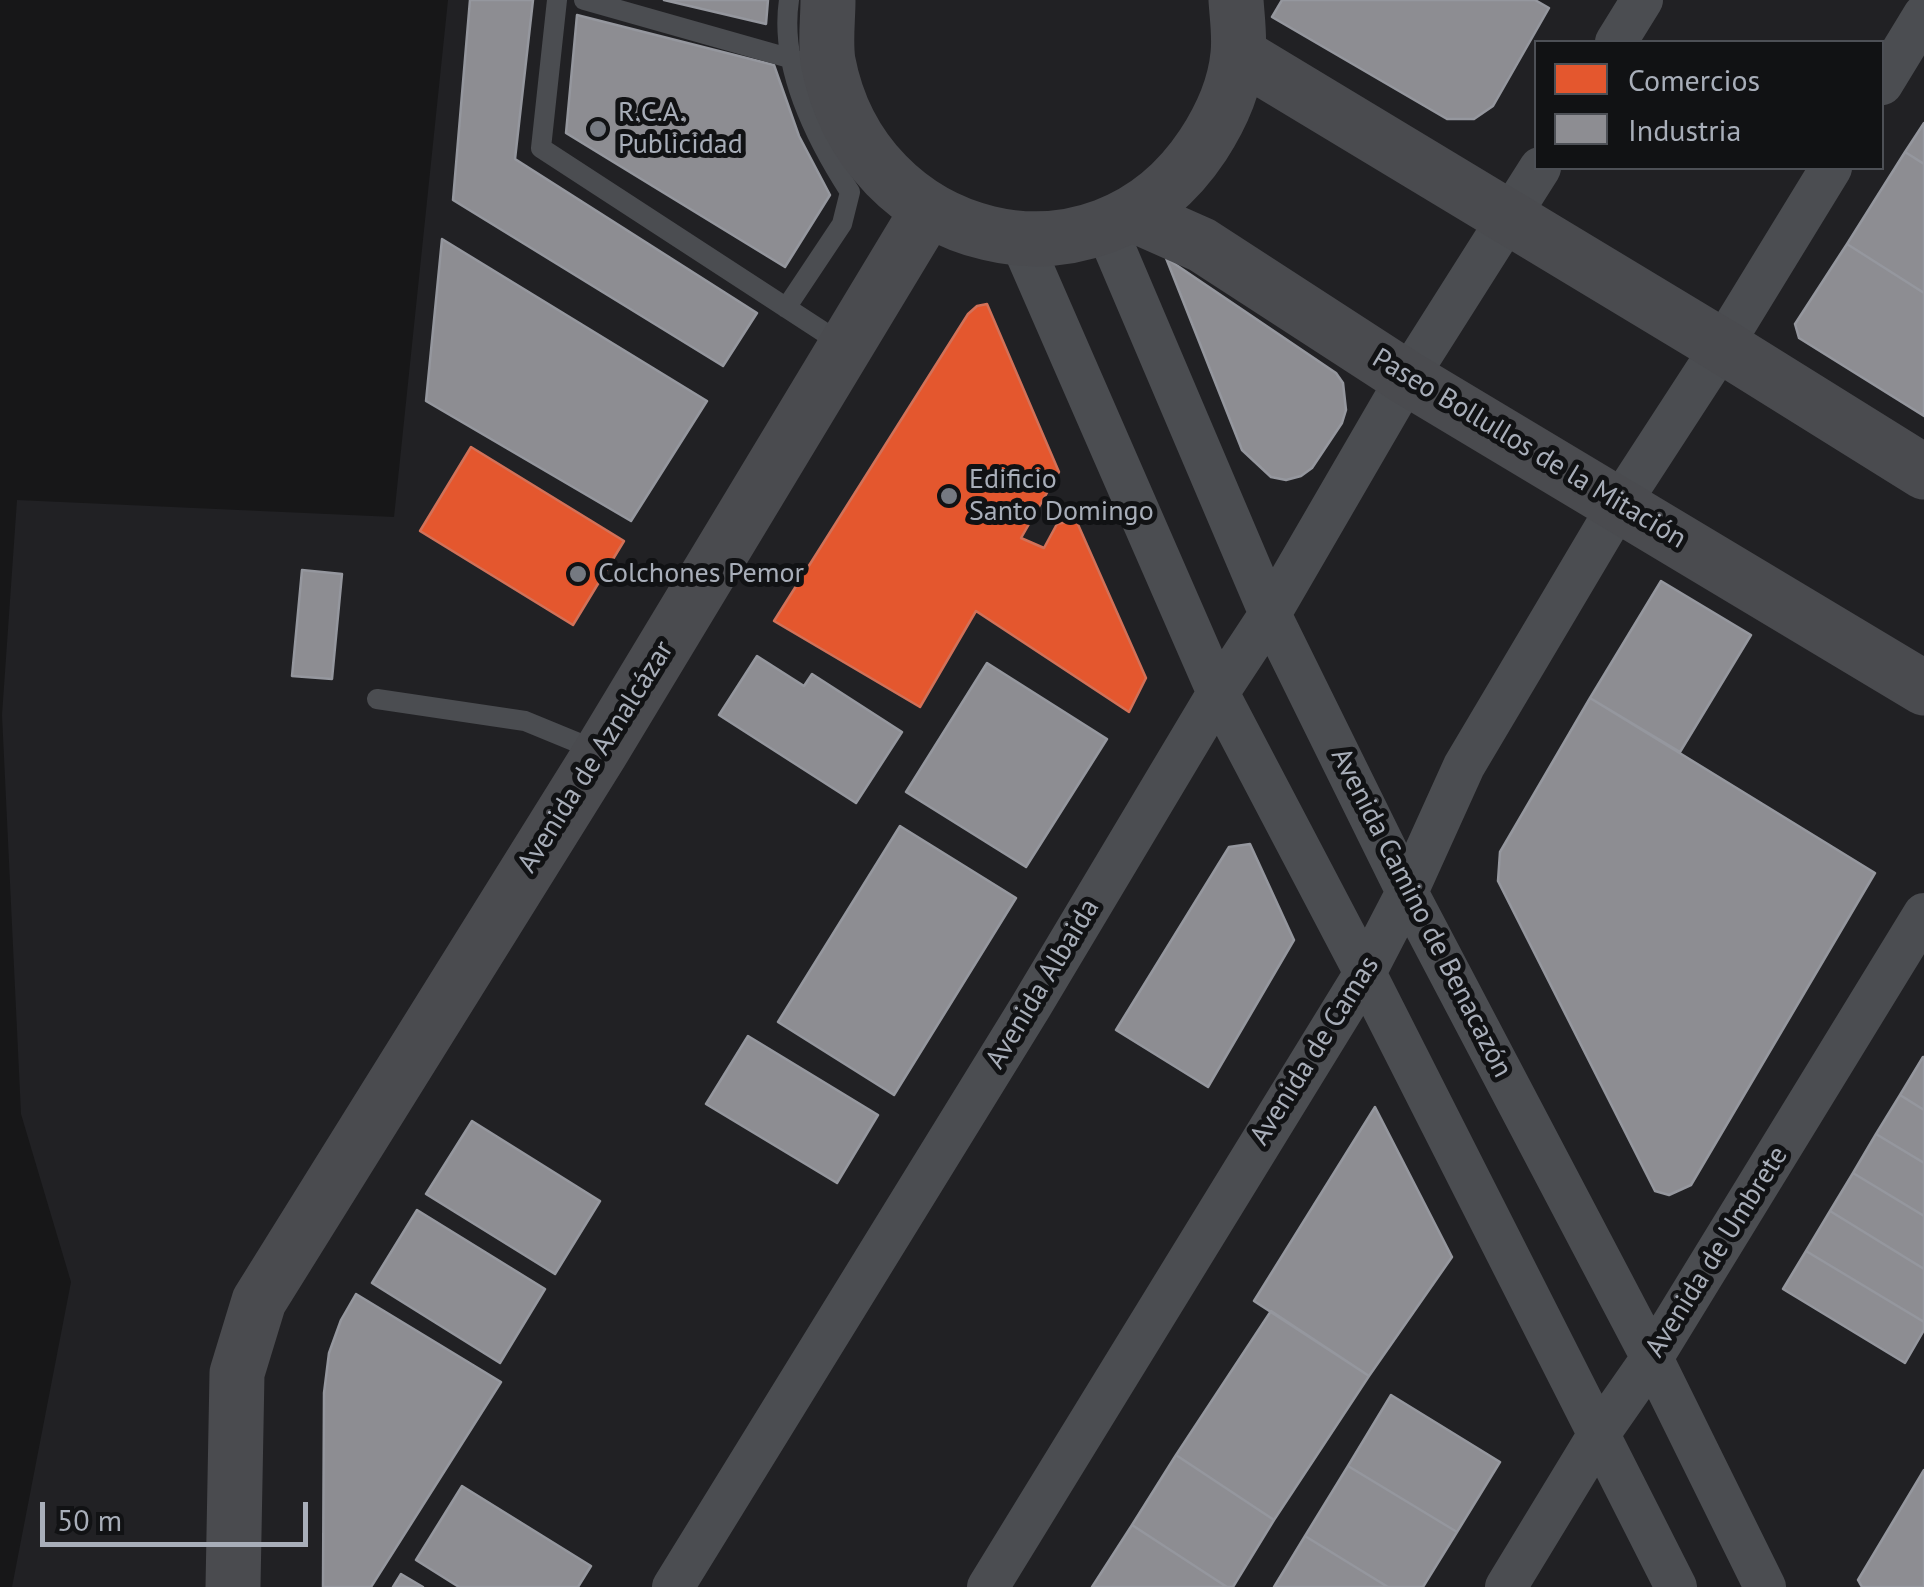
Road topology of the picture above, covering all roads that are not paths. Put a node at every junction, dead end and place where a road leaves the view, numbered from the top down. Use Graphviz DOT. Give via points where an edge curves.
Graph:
graph roads {
  1 [pos="557,0"];
  2 [pos="584,0"];
  3 [pos="789,0"];
  4 [pos="828,0"];
  5 [pos="1236,0"];
  6 [pos="1642,0"];
  7 [pos="1924,14"];
  8 [pos="1617,40"];
  9 [pos="1238,54"];
  10 [pos="811,64"];
  11 [pos="1884,81"];
  12 [pos="1539,170"];
  13 [pos="1830,170"];
  14 [pos="928,210"];
  15 [pos="1510,216"];
  16 [pos="1119,220"];
  17 [pos="1020,239"];
  18 [pos="786,308"];
  19 [pos="1722,346"];
  20 [pos="846,347"];
  21 [pos="1407,378"];
  22 [pos="1924,472"];
  23 [pos="1620,503"];
  24 [pos="1270,614"];
  25 [pos="1924,688"];
  26 [pos="1218,693"];
  27 [pos="378,700"];
  28 [pos="601,752"];
  29 [pos="1407,892"];
  30 [pos="1924,914"];
  31 [pos="1365,973"];
  32 [pos="1652,1358"];
  33 [pos="1599,1434"];
  34 [pos="233,1587"];
  35 [pos="673,1587"];
  36 [pos="988,1587"];
  37 [pos="1506,1587"];
  38 [pos="1676,1587"];
  39 [pos="1765,1587"];
  1 -- 18 [label="lane" via="541,148"];
  2 -- 10 [label="lane"];
  3 -- 10 [label="lane" via="785,27"];
  4 -- 10 [label="street" via="827,58"];
  5 -- 9 [label="street"];
  6 -- 8 [label="street"];
  7 -- 11 [label="street"];
  9 -- 15 [label="street"];
  9 -- 16 [label="street" via="1220,118 1184,174"];
  10 -- 14 [label="street" via="879,171"];
  10 -- 18 [label="lane" via="800,90 823,151 850,192 842,224"];
  12 -- 15 [label="street, Avenida Albaida"];
  13 -- 19 [label="street, Avenida de Camas"];
  14 -- 17 [label="street" via="972,230"];
  14 -- 20 [label="street, Avenida de Aznalcázar"];
  15 -- 19 [label="street"];
  15 -- 21 [label="street, Avenida Albaida"];
  16 -- 17 [label="street" via="1064,236"];
  16 -- 21 [label="street, Paseo Bollullos de la Mitación" via="1202,245"];
  16 -- 24 [label="street, Avenida Camino de Benacazón"];
  17 -- 26 [label="street"];
  18 -- 20 [label="lane"];
  19 -- 22 [label="street"];
  19 -- 23 [label="street, Avenida de Camas"];
  20 -- 28 [label="street, Avenida de Aznalcázar"];
  21 -- 23 [label="street, Paseo Bollullos de la Mitación"];
  21 -- 24 [label="street, Avenida Albaida"];
  23 -- 25 [label="street, Paseo Bollullos de la Mitación"];
  23 -- 29 [label="street, Avenida de Camas" via="1464,766"];
  24 -- 26 [label="street, Avenida Albaida"];
  24 -- 29 [label="street, Avenida Camino de Benacazón"];
  26 -- 31 [label="street"];
  26 -- 35 [label="street, Avenida Albaida"];
  27 -- 28 [label="lane" via="525,721"];
  28 -- 34 [label="street, Avenida de Aznalcázar" via="259,1301 238,1373"];
  29 -- 31 [label="street, Avenida de Camas"];
  29 -- 32 [label="street, Avenida Camino de Benacazón"];
  30 -- 32 [label="street, Avenida de Umbrete"];
  31 -- 33 [label="street"];
  31 -- 36 [label="street, Avenida de Camas"];
  32 -- 33 [label="street, Avenida de Umbrete"];
  32 -- 39 [label="street, Avenida Camino de Benacazón"];
  33 -- 37 [label="street, Avenida de Umbrete"];
  33 -- 38 [label="street"];
}
